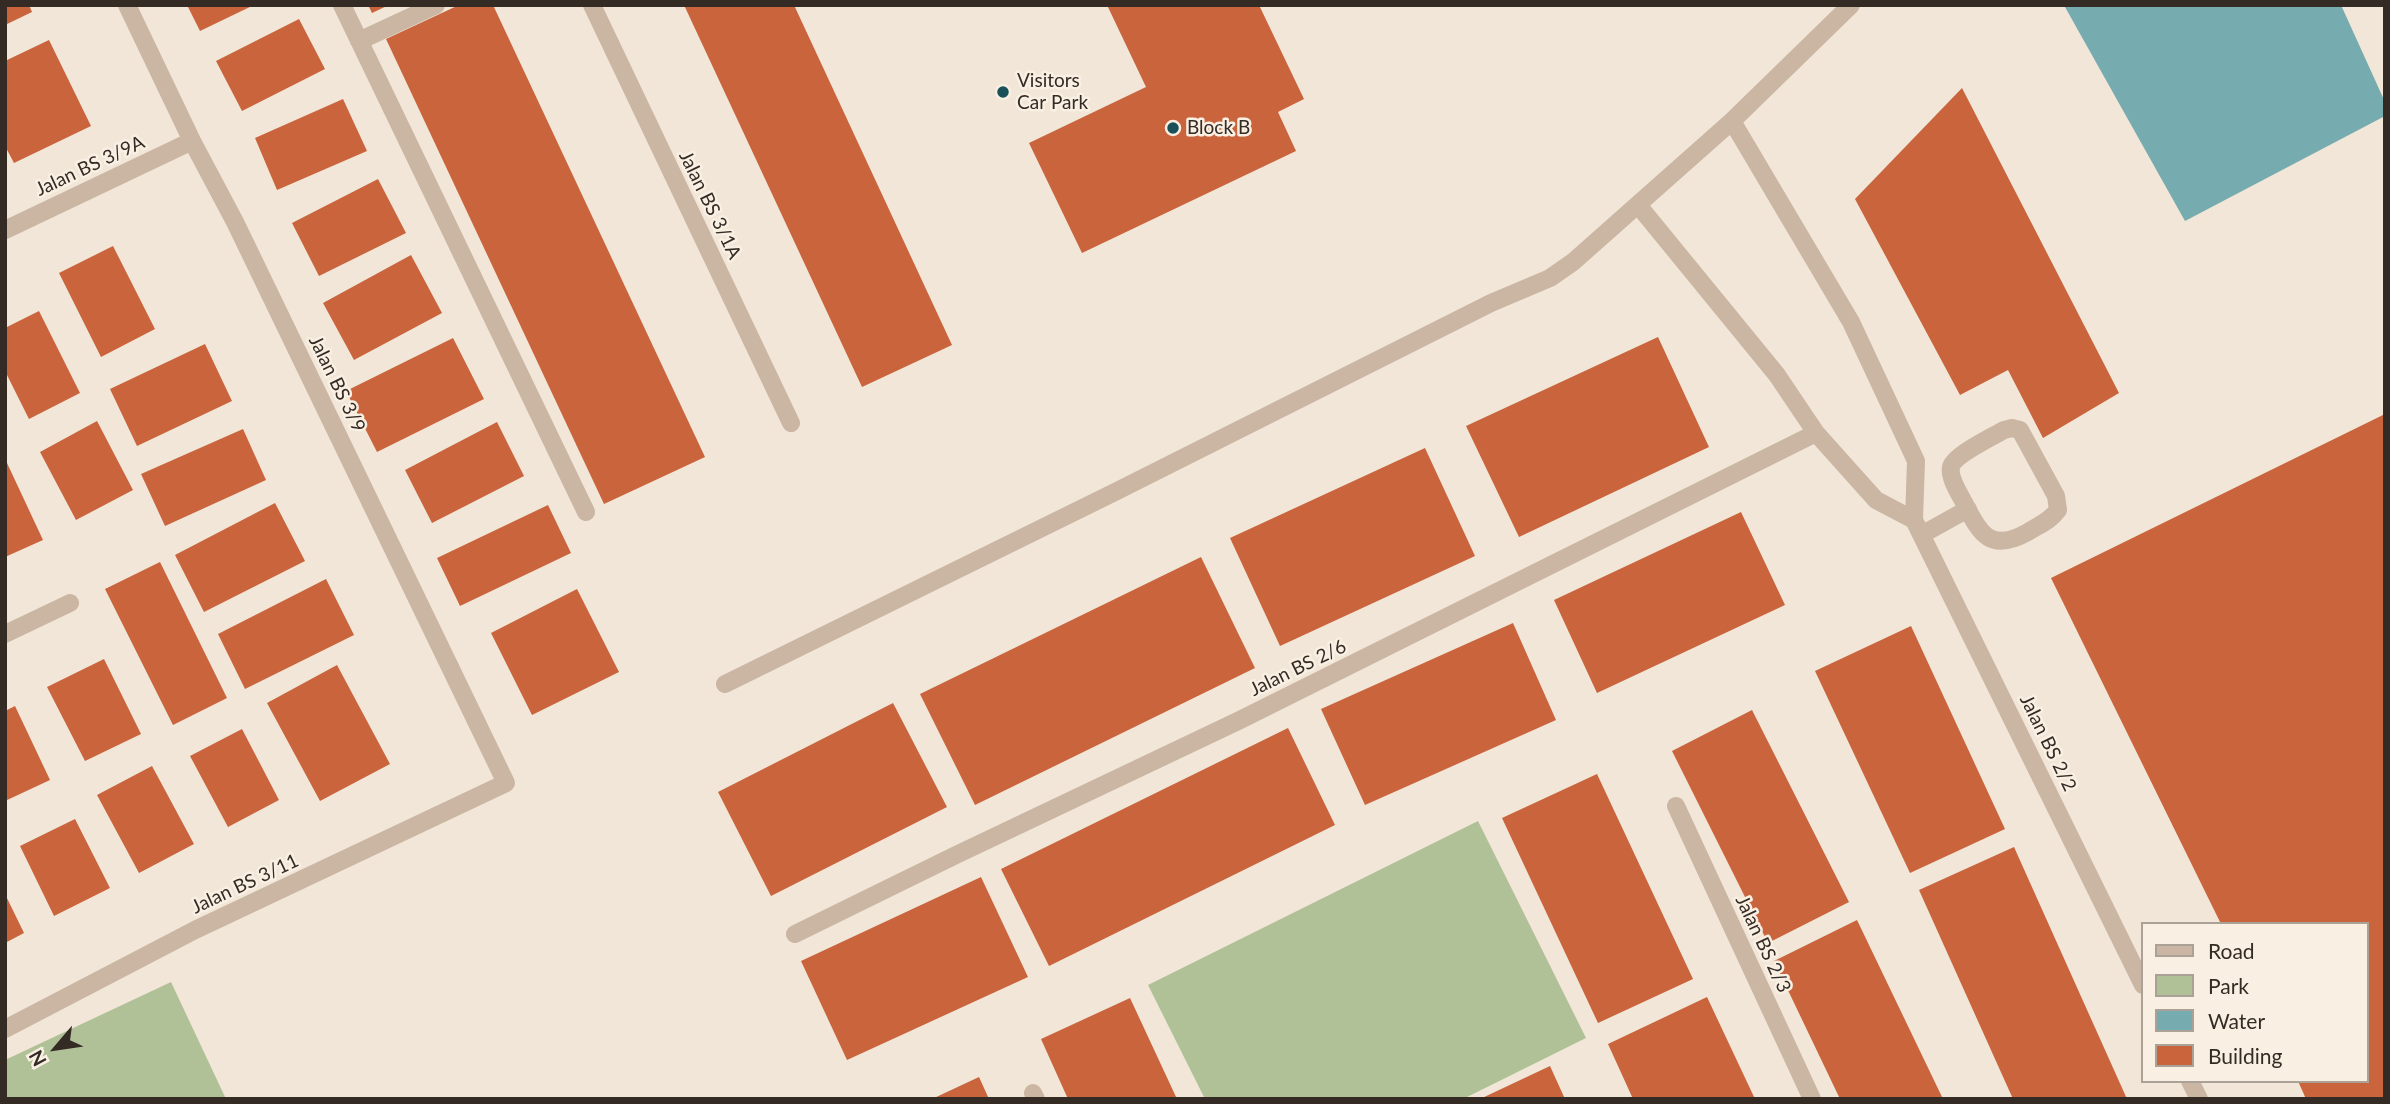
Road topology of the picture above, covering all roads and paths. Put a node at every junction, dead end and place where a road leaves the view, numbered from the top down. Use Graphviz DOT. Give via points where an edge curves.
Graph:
graph roads {
  1 [pos="127,5"];
  2 [pos="342,5"];
  3 [pos="436,5"];
  4 [pos="592,5"];
  5 [pos="1851,5"];
  6 [pos="359,41"];
  7 [pos="1732,121"];
  8 [pos="192,141"];
  9 [pos="1638,205"];
  10 [pos="5,230"];
  11 [pos="791,423"];
  12 [pos="1816,433"];
  13 [pos="1968,509"];
  14 [pos="586,512"];
  15 [pos="1919,527"];
  16 [pos="70,603"];
  17 [pos="5,634"];
  18 [pos="725,684"];
  19 [pos="506,783"];
  20 [pos="1676,806"];
  21 [pos="796,934"];
  22 [pos="2142,983"];
  23 [pos="5,1029"];
  24 [pos="2191,1083"];
  25 [pos="1812,1099"];
  26 [pos="2199,1099"];
  1 -- 8 [label="street, Jalan BS 3/9"];
  2 -- 6 [label="street"];
  3 -- 6 [label="street"];
  4 -- 11 [label="street, Jalan BS 3/1A"];
  5 -- 7 [label="street"];
  6 -- 14 [label="street"];
  7 -- 9 [label="street"];
  7 -- 15 [label="street" via="1851,321 1916,461"];
  8 -- 10 [label="street, Jalan BS 3/9A"];
  8 -- 19 [label="street, Jalan BS 3/9"];
  9 -- 12 [label="street" via="1777,374"];
  9 -- 18 [label="street" via="1549,278"];
  12 -- 15 [label="street" via="1876,500"];
  12 -- 21 [label="street, Jalan BS 2/6" via="1238,721"];
  13 -- 13 [label="street" via="1951,466 2004,430 2020,430 2056,496 2058,510 2011,541 1994,541 1981,533"];
  13 -- 15 [label="street"];
  15 -- 22 [label="street, Jalan BS 2/2"];
  16 -- 17 [label="street"];
  19 -- 23 [label="street, Jalan BS 3/11" via="195,930"];
  20 -- 25 [label="street, Jalan BS 2/3"];
  24 -- 26 [label="street"];
}
